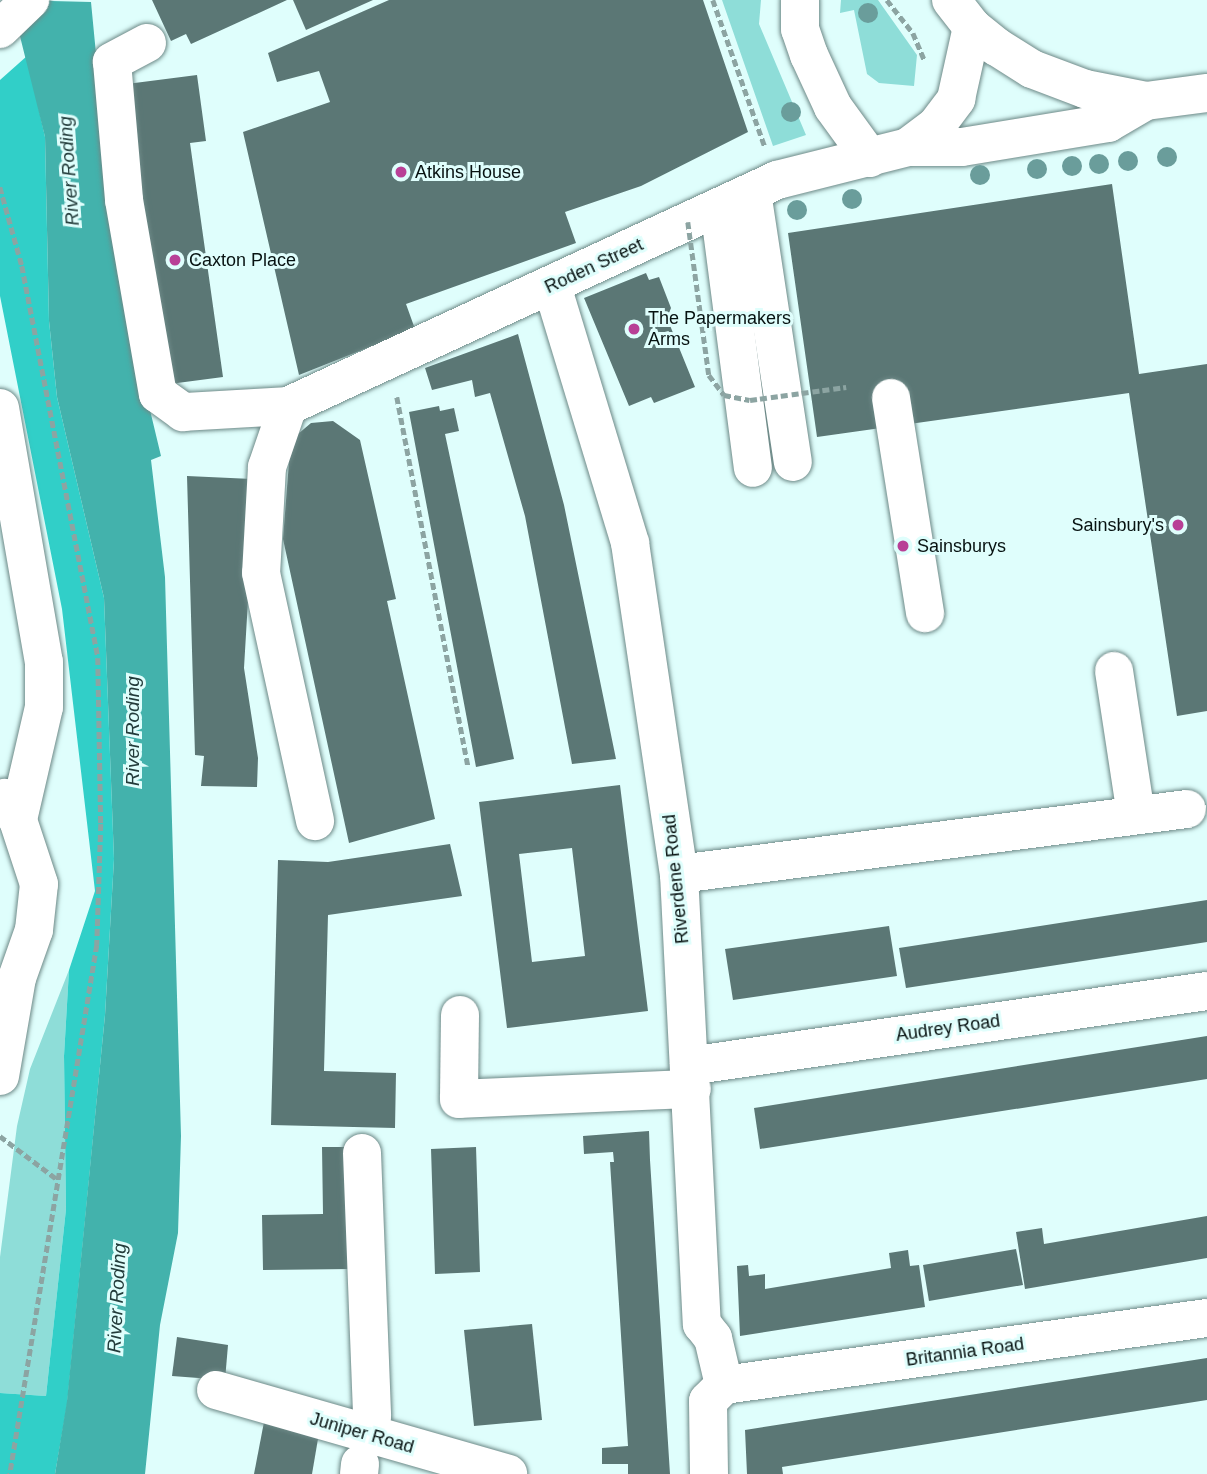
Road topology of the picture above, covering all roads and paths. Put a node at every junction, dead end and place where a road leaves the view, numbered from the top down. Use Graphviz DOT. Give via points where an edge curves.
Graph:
graph roads {
  1 [pos="30,0"];
  2 [pos="713,0"];
  3 [pos="800,0"];
  4 [pos="887,0"];
  5 [pos="961,14"];
  6 [pos="0,29"];
  7 [pos="147,43"];
  8 [pos="924,71"];
  9 [pos="1207,93"];
  10 [pos="1146,102"];
  11 [pos="908,147"];
  12 [pos="768,154"];
  13 [pos="870,158"];
  14 [pos="719,207"];
  15 [pos="552,286"];
  16 [pos="389,362"];
  17 [pos="846,387"];
  18 [pos="891,398"];
  19 [pos="288,406"];
  20 [pos="0,408"];
  21 [pos="793,462"];
  22 [pos="752,468"];
  23 [pos="925,613"];
  24 [pos="1114,671"];
  25 [pos="468,766"];
  26 [pos="9,805"];
  27 [pos="1187,809"];
  28 [pos="1136,814"];
  29 [pos="315,821"];
  30 [pos="679,874"];
  31 [pos="8,985"];
  32 [pos="1207,991"];
  33 [pos="460,1015"];
  34 [pos="0,1076"];
  35 [pos="691,1078"];
  36 [pos="0,1136"];
  37 [pos="362,1153"];
  38 [pos="58,1180"];
  39 [pos="1207,1318"];
  40 [pos="724,1385"];
  41 [pos="216,1390"];
  42 [pos="362,1457"];
  43 [pos="508,1474"];
  44 [pos="709,1474"];
  1 -- 6 [label="main road"];
  2 -- 12 [label="path"];
  3 -- 13 [label="main road" via="800,30 808,55 833,107"];
  4 -- 8 [label="path" via="913,33 925,59"];
  5 -- 10 [label="main road" via="1032,69 1085,89"];
  5 -- 11 [label="main road, Roden Street" via="956,99 936,126"];
  7 -- 19 [label="main road" via="112,62 124,200 158,394 183,412"];
  9 -- 10 [label="main road"];
  10 -- 11 [label="main road, Roden Street" via="1108,123 962,147"];
  11 -- 13 [label="main road, Roden Street"];
  13 -- 14 [label="main road, Roden Street" via="777,180"];
  14 -- 15 [label="main road, Roden Street"];
  14 -- 17 [label="path, bridge" via="709,374 724,395 750,400"];
  14 -- 21 [label="main road"];
  14 -- 22 [label="main road"];
  15 -- 16 [label="main road, Roden Street"];
  15 -- 30 [label="main road, Riverdene Road" via="630,543"];
  16 -- 19 [label="main road, Roden Street"];
  16 -- 25 [label="path"];
  18 -- 23 [label="main road"];
  19 -- 29 [label="main road" via="267,467 261,573"];
  20 -- 26 [label="main road" via="36,602 44,707"];
  24 -- 28 [label="main road"];
  26 -- 31 [label="main road" via="39,884 34,930"];
  27 -- 28 [label="main road"];
  28 -- 30 [label="main road"];
  30 -- 35 [label="main road, Riverdene Road"];
  31 -- 34 [label="main road"];
  32 -- 35 [label="main road, Audrey Road"];
  33 -- 35 [label="main road, Audrey Road" via="459,1099"];
  35 -- 40 [label="main road, Riverdene Road" via="702,1324 713,1338"];
  36 -- 38 [label="path"];
  37 -- 42 [label="main road" via="372,1416"];
  39 -- 40 [label="main road, Britannia Road"];
  40 -- 44 [label="main road" via="708,1401"];
  41 -- 42 [label="main road, Juniper Road"];
  42 -- 43 [label="main road, Juniper Road"];
}
